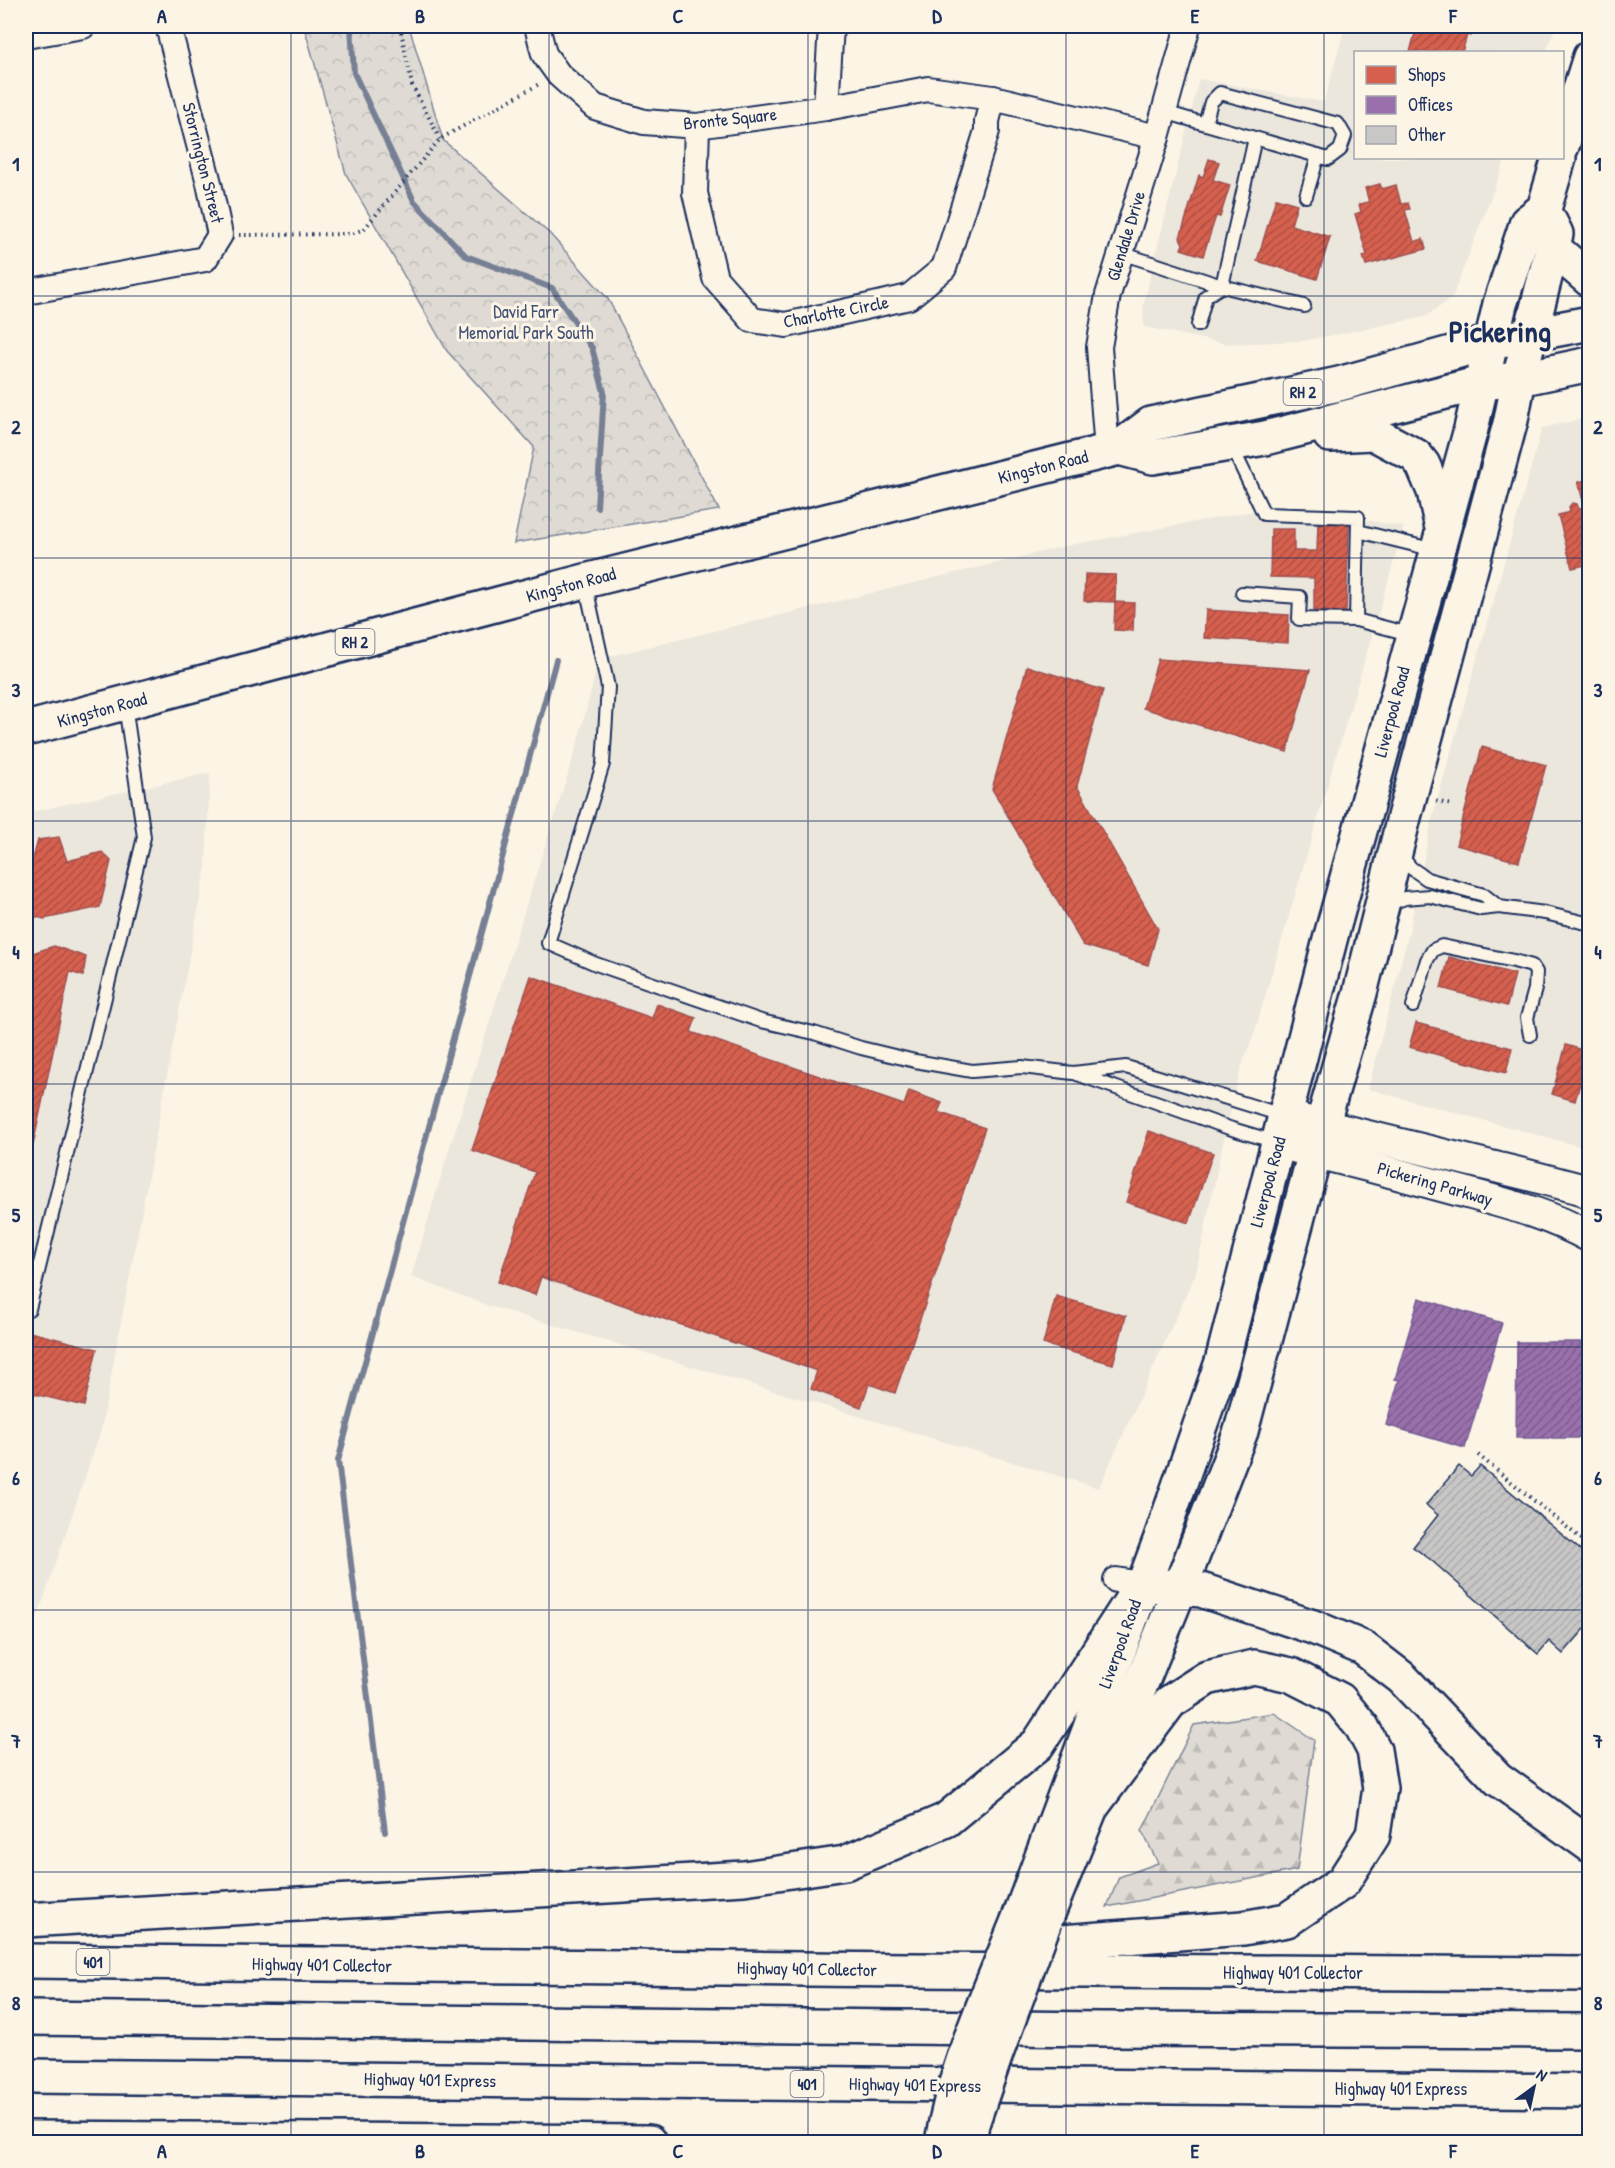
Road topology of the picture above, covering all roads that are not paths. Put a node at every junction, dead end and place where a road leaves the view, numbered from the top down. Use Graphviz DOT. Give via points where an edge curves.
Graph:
graph roads {
  1 [pos="83,26"];
  2 [pos="168,26"];
  3 [pos="537,26"];
  4 [pos="831,26"];
  5 [pos="1188,26"];
  6 [pos="26,36"];
  7 [pos="1590,57"];
  8 [pos="993,98"];
  9 [pos="826,108"];
  10 [pos="1164,112"];
  11 [pos="1205,124"];
  12 [pos="697,126"];
  13 [pos="1157,136"];
  14 [pos="1255,138"];
  15 [pos="1564,143"];
  16 [pos="1318,156"];
  17 [pos="1559,159"];
  18 [pos="1306,196"];
  19 [pos="1544,209"];
  20 [pos="1552,247"];
  21 [pos="1121,253"];
  22 [pos="1590,280"];
  23 [pos="1222,285"];
  24 [pos="26,292"];
  25 [pos="1304,306"];
  26 [pos="1590,323"];
  27 [pos="1198,325"];
  28 [pos="1530,335"];
  29 [pos="1491,342"];
  30 [pos="1590,364"];
  31 [pos="1519,379"];
  32 [pos="1481,383"];
  33 [pos="1265,438"];
  34 [pos="1230,444"];
  35 [pos="1113,449"];
  36 [pos="1358,531"];
  37 [pos="1439,539"];
  38 [pos="585,581"];
  39 [pos="1242,593"];
  40 [pos="1356,620"];
  41 [pos="1413,635"];
  42 [pos="125,704"];
  43 [pos="26,729"];
  44 [pos="1396,849"];
  45 [pos="1381,906"];
  46 [pos="1499,907"];
  47 [pos="1590,924"];
  48 [pos="1413,1006"];
  49 [pos="1530,1035"];
  50 [pos="1073,1073"];
  51 [pos="1282,1129"];
  52 [pos="1319,1139"];
  53 [pos="1590,1194"];
  54 [pos="1590,1237"];
  55 [pos="29,1309"];
  56 [pos="1129,1582"];
  57 [pos="1180,1588"];
  58 [pos="1093,1805"];
  59 [pos="1590,1845"];
  60 [pos="26,1920"];
  61 [pos="1032,1920"];
  62 [pos="26,1961"];
  63 [pos="909,1970"];
  64 [pos="1590,1974"];
  65 [pos="26,2018"];
  66 [pos="1590,2031"];
  67 [pos="26,2076"];
  68 [pos="1590,2091"];
  69 [pos="26,2138"];
  70 [pos="648,2142"];
  71 [pos="942,2142"];
  72 [pos="969,2142"];
  1 -- 6 [label="street"];
  2 -- 24 [label="street, Storrington Street" via="220,235 205,260"];
  3 -- 12 [label="street, Bronte Square" via="544,54 559,75 595,107 644,123"];
  4 -- 9 [label="street"];
  5 -- 10 [label="street, Glendale Drive"];
  7 -- 15 [label="main road"];
  8 -- 9 [label="street, Bronte Square" via="928,89"];
  8 -- 12 [label="street, Charlotte Circle" via="987,131 944,268 909,297 786,325 752,320 715,278 694,193"];
  8 -- 13 [label="street, Bronte Square"];
  9 -- 12 [label="street, Bronte Square"];
  10 -- 11 [label="lane"];
  10 -- 13 [label="street, Glendale Drive"];
  11 -- 14 [label="lane"];
  11 -- 16 [label="lane" via="1211,102 1220,93 1338,124 1345,136 1340,150 1328,159"];
  13 -- 21 [label="street, Glendale Drive"];
  14 -- 16 [label="lane"];
  14 -- 23 [label="lane"];
  16 -- 18 [label="lane"];
  17 -- 19 [label="main road, Liverpool Road"];
  19 -- 20 [label="main road, Liverpool Road" via="1556,234"];
  19 -- 29 [label="main road, Liverpool Road" via="1527,222"];
  20 -- 22 [label="main road"];
  20 -- 28 [label="main road, Liverpool Road"];
  21 -- 23 [label="lane"];
  21 -- 35 [label="street, Glendale Drive" via="1108,295 1099,347"];
  23 -- 25 [label="lane"];
  23 -- 27 [label="lane" via="1206,296"];
  26 -- 28 [label="main road, Kingston Road / RH 2"];
  28 -- 29 [label="main road, Kingston Road / RH 2"];
  28 -- 31 [label="main road, Liverpool Road"];
  29 -- 32 [label="main road, Liverpool Road"];
  29 -- 35 [label="main road, Kingston Road / RH 2" via="1338,384 1150,424"];
  30 -- 31 [label="main road, Kingston Road / RH 2"];
  31 -- 32 [label="main road, Kingston Road / RH 2"];
  31 -- 44 [label="main road, Liverpool Road"];
  32 -- 33 [label="main road, Kingston Road / RH 2"];
  32 -- 37 [label="main road, Liverpool Road"];
  33 -- 34 [label="main road, Kingston Road / RH 2"];
  33 -- 37 [label="main road" via="1373,433 1416,456 1434,491"];
  34 -- 35 [label="main road, Kingston Road / RH 2" via="1153,457"];
  34 -- 36 [label="lane" via="1264,514 1358,517"];
  35 -- 38 [label="main road, Kingston Road / RH 2"];
  36 -- 37 [label="lane"];
  36 -- 40 [label="lane"];
  37 -- 41 [label="main road, Liverpool Road"];
  38 -- 42 [label="main road, Kingston Road / RH 2"];
  38 -- 50 [label="lane" via="608,687 603,764 548,943 750,1018 861,1048 972,1071 1022,1067"];
  39 -- 40 [label="lane" via="1300,597 1299,618"];
  40 -- 41 [label="lane"];
  41 -- 51 [label="main road, Liverpool Road"];
  42 -- 43 [label="main road, Kingston Road / RH 2"];
  42 -- 55 [label="lane" via="144,837"];
  44 -- 45 [label="main road, Liverpool Road"];
  44 -- 46 [label="lane" via="1411,868 1427,879 1484,895"];
  45 -- 46 [label="lane" via="1430,896 1481,909"];
  45 -- 52 [label="main road, Liverpool Road"];
  46 -- 47 [label="lane"];
  48 -- 49 [label="lane" via="1433,950 1442,946 1514,961 1532,966 1536,972 1527,1018"];
  50 -- 51 [label="lane" via="1209,1121"];
  50 -- 51 [label="lane" via="1126,1067"];
  51 -- 52 [label="street, Pickering Parkway"];
  51 -- 56 [label="main road, Liverpool Road" via="1222,1362 1161,1538"];
  52 -- 53 [label="street, Pickering Parkway" via="1528,1175"];
  52 -- 54 [label="street, Pickering Parkway" via="1568,1224"];
  52 -- 57 [label="main road, Liverpool Road" via="1241,1431"];
  56 -- 57 [label="main road"];
  56 -- 60 [label="main road" via="1038,1744 946,1820 845,1863 744,1878"];
  56 -- 61 [label="main road, Liverpool Road"];
  57 -- 58 [label="main road, Liverpool Road"];
  57 -- 59 [label="main road" via="1201,1590 1302,1623 1363,1648 1402,1678 1498,1779"];
  58 -- 61 [label="main road, Liverpool Road"];
  58 -- 63 [label="main road" via="1170,1702 1207,1678 1254,1667 1291,1675 1340,1700 1362,1727 1374,1750 1380,1788 1373,1835 1343,1882 1287,1920 1243,1928 1002,1946"];
  61 -- 71 [label="main road, Liverpool Road, bridge" via="970,2042"];
  61 -- 72 [label="main road, Liverpool Road, bridge"];
  62 -- 63 [label="main road, Highway 401 Collector / 401"];
  63 -- 64 [label="main road, Highway 401 Collector / 401"];
  65 -- 66 [label="main road"];
  67 -- 68 [label="main road, Highway 401 Express / 401"];
  69 -- 70 [label="main road"];
}
